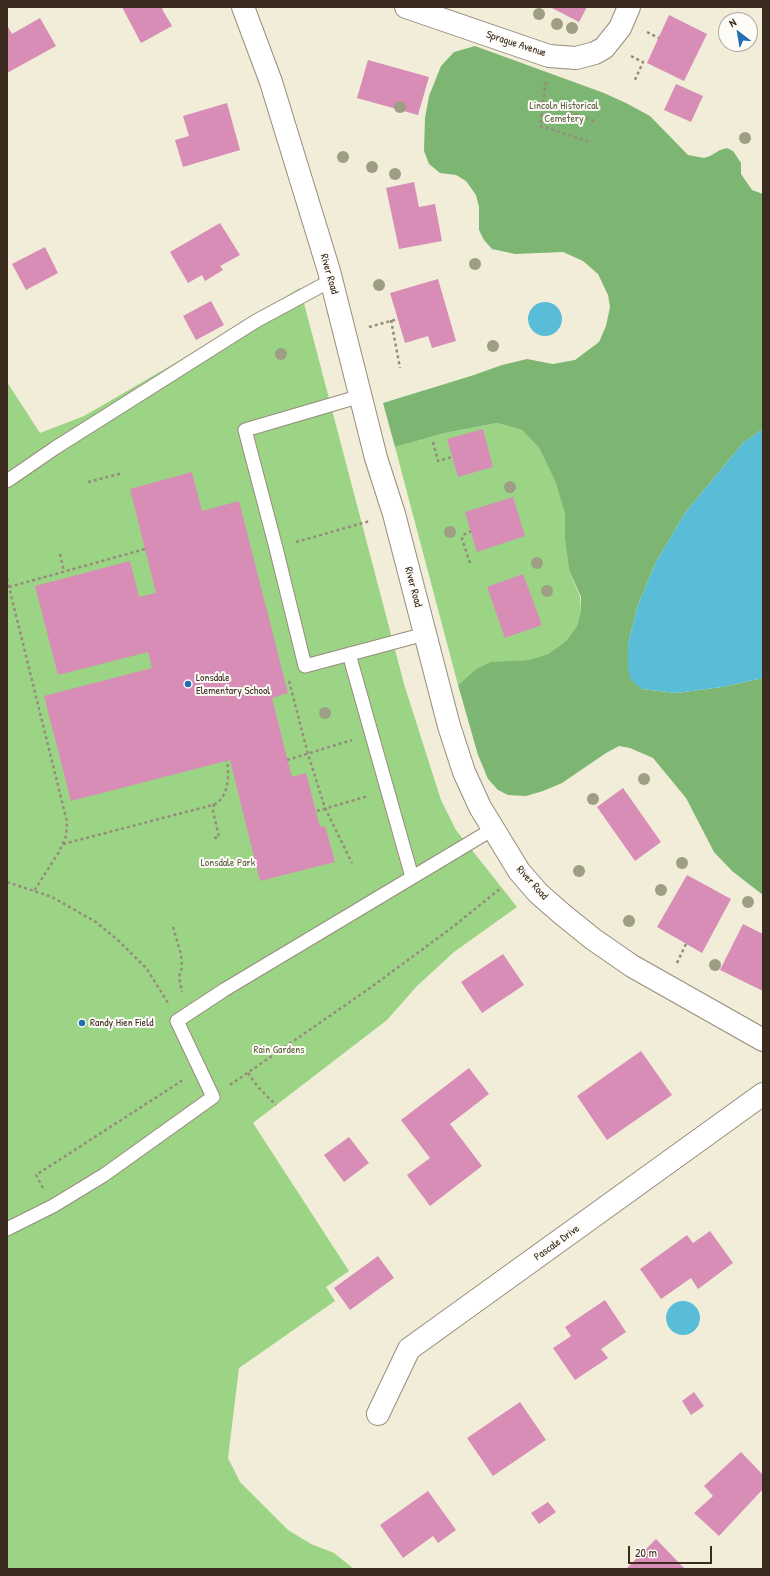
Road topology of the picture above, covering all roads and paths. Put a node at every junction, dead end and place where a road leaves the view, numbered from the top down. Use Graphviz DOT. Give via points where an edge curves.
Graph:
graph roads {
  1 [pos="243,7"];
  2 [pos="406,7"];
  3 [pos="629,7"];
  4 [pos="549,56"];
  5 [pos="543,102"];
  6 [pos="597,122"];
  7 [pos="590,142"];
  8 [pos="332,280"];
  9 [pos="398,319"];
  10 [pos="391,320"];
  11 [pos="368,327"];
  12 [pos="400,368"];
  13 [pos="361,396"];
  14 [pos="433,442"];
  15 [pos="452,457"];
  16 [pos="123,473"];
  17 [pos="7,481"];
  18 [pos="88,482"];
  19 [pos="394,514"];
  20 [pos="471,531"];
  21 [pos="276,548"];
  22 [pos="145,549"];
  23 [pos="60,554"];
  24 [pos="470,563"];
  25 [pos="64,571"];
  26 [pos="7,578"];
  27 [pos="9,587"];
  28 [pos="425,634"];
  29 [pos="348,654"];
  30 [pos="288,675"];
  31 [pos="372,734"];
  32 [pos="308,754"];
  33 [pos="287,760"];
  34 [pos="228,761"];
  35 [pos="388,791"];
  36 [pos="214,804"];
  37 [pos="325,808"];
  38 [pos="317,811"];
  39 [pos="492,829"];
  40 [pos="214,838"];
  41 [pos="62,844"];
  42 [pos="352,863"];
  43 [pos="520,871"];
  44 [pos="412,877"];
  45 [pos="7,882"];
  46 [pos="34,891"];
  47 [pos="173,927"];
  48 [pos="686,944"];
  49 [pos="182,967"];
  50 [pos="674,967"];
  51 [pos="177,1021"];
  52 [pos="763,1040"];
  53 [pos="200,1069"];
  54 [pos="248,1073"];
  55 [pos="763,1094"];
  56 [pos="214,1097"];
  57 [pos="276,1105"];
  58 [pos="53,1206"];
  59 [pos="7,1229"];
  60 [pos="378,1414"];
  1 -- 8 [label="main road, River Road" via="271,82"];
  2 -- 4 [label="main road, Sprague Avenue"];
  3 -- 4 [label="main road, Sprague Avenue" via="620,28 604,48 576,58"];
  4 -- 5 [label="path"];
  5 -- 6 [label="path"];
  5 -- 7 [label="path" via="540,126"];
  8 -- 13 [label="main road, River Road"];
  8 -- 17 [label="lane" via="256,321"];
  9 -- 10 [label="path"];
  10 -- 11 [label="path"];
  10 -- 12 [label="path"];
  13 -- 19 [label="main road, River Road" via="376,458"];
  13 -- 21 [label="lane" via="244,430"];
  14 -- 15 [label="path" via="438,461"];
  16 -- 18 [label="path"];
  19 -- 21 [label="path"];
  19 -- 28 [label="main road, River Road"];
  20 -- 24 [label="path" via="463,535 462,539"];
  21 -- 29 [label="lane" via="305,666"];
  22 -- 25 [label="path"];
  23 -- 25 [label="path"];
  25 -- 27 [label="path"];
  26 -- 27 [label="path"];
  27 -- 41 [label="path" via="68,822"];
  28 -- 29 [label="lane"];
  28 -- 39 [label="main road, River Road" via="464,772"];
  29 -- 31 [label="lane"];
  30 -- 32 [label="path"];
  31 -- 32 [label="path"];
  31 -- 35 [label="lane"];
  32 -- 33 [label="path"];
  32 -- 37 [label="path"];
  34 -- 36 [label="path" via="226,790 219,802"];
  35 -- 37 [label="path"];
  35 -- 44 [label="lane"];
  36 -- 40 [label="path" via="213,811 219,837"];
  36 -- 41 [label="path"];
  37 -- 38 [label="path"];
  37 -- 42 [label="path"];
  39 -- 43 [label="main road, River Road"];
  39 -- 44 [label="lane"];
  41 -- 46 [label="path"];
  43 -- 52 [label="main road, River Road" via="538,892 593,939 628,963"];
  43 -- 54 [label="path" via="447,931"];
  44 -- 51 [label="lane"];
  45 -- 46 [label="path"];
  46 -- 51 [label="path" via="52,896 96,922 120,942 147,969"];
  47 -- 49 [label="path"];
  48 -- 50 [label="path"];
  51 -- 53 [label="lane"];
  53 -- 56 [label="lane"];
  53 -- 58 [label="path" via="36,1175"];
  54 -- 56 [label="path"];
  54 -- 57 [label="path" via="258,1088"];
  55 -- 60 [label="main road, Pascale Drive" via="409,1349"];
  56 -- 58 [label="lane" via="104,1175"];
  58 -- 59 [label="lane"];
}
